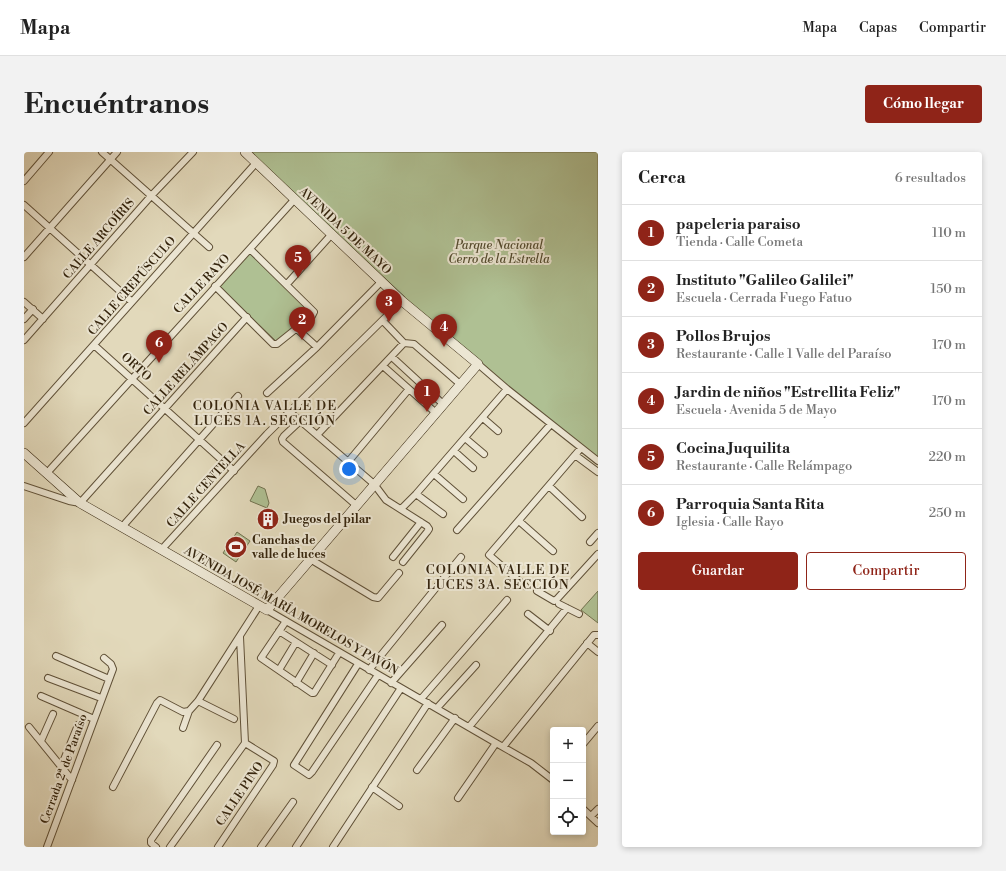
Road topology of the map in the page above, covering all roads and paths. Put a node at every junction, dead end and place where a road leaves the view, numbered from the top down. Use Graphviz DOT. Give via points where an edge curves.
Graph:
graph roads {
  1 [pos="49,152"];
  2 [pos="102,152"];
  3 [pos="117,152"];
  4 [pos="192,152"];
  5 [pos="245,152"];
  6 [pos="111,160"];
  7 [pos="256,163"];
  8 [pos="24,181"];
  9 [pos="151,196"];
  10 [pos="294,200"];
  11 [pos="24,205"];
  12 [pos="50,229"];
  13 [pos="193,233"];
  14 [pos="332,235"];
  15 [pos="209,247"];
  16 [pos="250,249"];
  17 [pos="24,257"];
  18 [pos="90,266"];
  19 [pos="382,281"];
  20 [pos="287,284"];
  21 [pos="215,286"];
  22 [pos="131,301"];
  23 [pos="402,301"];
  24 [pos="24,302"];
  25 [pos="33,309"];
  26 [pos="248,317"];
  27 [pos="24,319"];
  28 [pos="43,319"];
  29 [pos="383,321"];
  30 [pos="298,329"];
  31 [pos="24,340"];
  32 [pos="404,343"];
  33 [pos="94,344"];
  34 [pos="317,347"];
  35 [pos="392,357"];
  36 [pos="478,364"];
  37 [pos="383,366"];
  38 [pos="132,377"];
  39 [pos="460,384"];
  40 [pos="409,389"];
  41 [pos="507,390"];
  42 [pos="268,393"];
  43 [pos="238,396"];
  44 [pos="443,404"];
  45 [pos="165,409"];
  46 [pos="290,412"];
  47 [pos="436,413"];
  48 [pos="482,418"];
  49 [pos="300,421"];
  50 [pos="24,423"];
  51 [pos="551,424"];
  52 [pos="498,431"];
  53 [pos="317,435"];
  54 [pos="465,438"];
  55 [pos="199,439"];
  56 [pos="581,448"];
  57 [pos="454,451"];
  58 [pos="24,453"];
  59 [pos="484,454"];
  60 [pos="576,455"];
  61 [pos="598,461"];
  62 [pos="348,462"];
  63 [pos="473,468"];
  64 [pos="234,472"];
  65 [pos="598,472"];
  66 [pos="47,473"];
  67 [pos="434,474"];
  68 [pos="374,484"];
  69 [pos="24,486"];
  70 [pos="549,486"];
  71 [pos="416,494"];
  72 [pos="463,499"];
  73 [pos="80,503"];
  74 [pos="356,505"];
  75 [pos="401,509"];
  76 [pos="443,514"];
  77 [pos="582,517"];
  78 [pos="519,521"];
  79 [pos="421,522"];
  80 [pos="122,527"];
  81 [pos="458,530"];
  82 [pos="598,532"];
  83 [pos="590,542"];
  84 [pos="162,549"];
  85 [pos="553,550"];
  86 [pos="598,554"];
  87 [pos="393,557"];
  88 [pos="461,557"];
  89 [pos="310,559"];
  90 [pos="403,562"];
  91 [pos="399,573"];
  92 [pos="525,586"];
  93 [pos="537,591"];
  94 [pos="507,600"];
  95 [pos="558,604"];
  96 [pos="263,608"];
  97 [pos="568,608"];
  98 [pos="528,614"];
  99 [pos="579,614"];
  100 [pos="286,621"];
  101 [pos="442,624"];
  102 [pos="279,631"];
  103 [pos="550,631"];
  104 [pos="598,636"];
  105 [pos="240,637"];
  106 [pos="296,642"];
  107 [pos="587,643"];
  108 [pos="598,652"];
  109 [pos="339,653"];
  110 [pos="314,654"];
  111 [pos="56,656"];
  112 [pos="104,658"];
  113 [pos="358,664"];
  114 [pos="332,665"];
  115 [pos="476,665"];
  116 [pos="279,670"];
  117 [pos="369,670"];
  118 [pos="378,675"];
  119 [pos="48,678"];
  120 [pos="109,679"];
  121 [pos="296,683"];
  122 [pos="391,683"];
  123 [pos="401,688"];
  124 [pos="41,696"];
  125 [pos="101,698"];
  126 [pos="421,699"];
  127 [pos="198,701"];
  128 [pos="428,703"];
  129 [pos="437,708"];
  130 [pos="189,711"];
  131 [pos="53,714"];
  132 [pos="454,718"];
  133 [pos="94,719"];
  134 [pos="234,719"];
  135 [pos="78,725"];
  136 [pos="469,726"];
  137 [pos="598,726"];
  138 [pos="29,727"];
  139 [pos="183,728"];
  140 [pos="586,740"];
  141 [pos="41,741"];
  142 [pos="245,743"];
  143 [pos="496,743"];
  144 [pos="217,745"];
  145 [pos="503,747"];
  146 [pos="61,766"];
  147 [pos="417,770"];
  148 [pos="550,778"];
  149 [pos="72,780"];
  150 [pos="113,787"];
  151 [pos="372,787"];
  152 [pos="458,798"];
  153 [pos="293,802"];
  154 [pos="399,806"];
  155 [pos="598,809"];
  156 [pos="586,811"];
  157 [pos="591,816"];
  158 [pos="598,823"];
  159 [pos="47,847"];
  160 [pos="156,847"];
  161 [pos="170,847"];
  162 [pos="218,847"];
  163 [pos="261,847"];
  164 [pos="296,847"];
  165 [pos="333,847"];
  1 -- 8 [label="street"];
  2 -- 6 [label="street"];
  3 -- 6 [label="street"];
  4 -- 9 [label="street, CALLE ARCOÍRIS"];
  5 -- 7 [label="street, AVENIDA 5 DE MAYO"];
  6 -- 9 [label="street"];
  6 -- 12 [label="street"];
  7 -- 10 [label="street, AVENIDA 5 DE MAYO"];
  7 -- 13 [label="street, CALLE CREPÚSCULO"];
  9 -- 13 [label="street"];
  9 -- 18 [label="street, CALLE ARCOÍRIS"];
  10 -- 14 [label="street, AVENIDA 5 DE MAYO"];
  10 -- 16 [label="street, CALLE RAYO"];
  11 -- 12 [label="street"];
  12 -- 17 [label="street"];
  12 -- 18 [label="street"];
  13 -- 15 [label="street"];
  13 -- 22 [label="street, CALLE CREPÚSCULO"];
  14 -- 19 [label="street, AVENIDA 5 DE MAYO"];
  14 -- 20 [label="street"];
  16 -- 20 [label="street"];
  16 -- 21 [label="street, CALLE RAYO"];
  18 -- 22 [label="street"];
  18 -- 28 [label="street, CALLE ARCOÍRIS"];
  19 -- 23 [label="street, AVENIDA 5 DE MAYO"];
  19 -- 34 [label="street"];
  20 -- 30 [label="street" via="314,312"];
  21 -- 26 [label="street"];
  21 -- 38 [label="street, CALLE RAYO"];
  22 -- 33 [label="street, CALLE CREPÚSCULO"];
  23 -- 29 [label="street, CALLE CENTELLA"];
  23 -- 36 [label="street, AVENIDA 5 DE MAYO"];
  24 -- 25 [label="street"];
  25 -- 27 [label="street"];
  25 -- 28 [label="street"];
  26 -- 30 [label="street" via="273,344 277,344"];
  26 -- 45 [label="street, CALLE RELÁMPAGO"];
  28 -- 31 [label="street, CALLE ARCOÍRIS"];
  29 -- 32 [label="street"];
  29 -- 46 [label="street, CALLE CENTELLA"];
  30 -- 34 [label="street"];
  32 -- 35 [label="street"];
  32 -- 39 [label="street" via="414,344"];
  33 -- 38 [label="street, ORTO"];
  33 -- 50 [label="street, CALLE CREPÚSCULO"];
  34 -- 42 [label="street"];
  35 -- 37 [label="street"];
  35 -- 44 [label="street"];
  36 -- 39 [label="street"];
  36 -- 41 [label="street, AVENIDA 5 DE MAYO"];
  37 -- 40 [label="street"];
  37 -- 53 [label="street"];
  38 -- 45 [label="street, ORTO"];
  38 -- 66 [label="street, CALLE RAYO"];
  39 -- 44 [label="street"];
  40 -- 47 [label="street"];
  40 -- 62 [label="street"];
  41 -- 48 [label="street"];
  41 -- 51 [label="street, AVENIDA 5 DE MAYO"];
  43 -- 55 [label="street"];
  44 -- 47 [label="street"];
  45 -- 55 [label="street, ORTO"];
  45 -- 73 [label="street, CALLE RELÁMPAGO"];
  46 -- 49 [label="street"];
  46 -- 64 [label="street, CALLE CENTELLA"];
  47 -- 68 [label="street"];
  48 -- 52 [label="street"];
  48 -- 54 [label="street"];
  49 -- 53 [label="street"];
  49 -- 74 [label="street" via="284,436 283,442"];
  51 -- 56 [label="street, AVENIDA 5 DE MAYO"];
  51 -- 81 [label="street"];
  53 -- 62 [label="street"];
  54 -- 57 [label="street"];
  54 -- 59 [label="street"];
  55 -- 64 [label="street, ORTO"];
  55 -- 80 [label="street"];
  56 -- 60 [label="street"];
  56 -- 61 [label="street, AVENIDA 5 DE MAYO"];
  57 -- 63 [label="street"];
  57 -- 67 [label="street"];
  58 -- 66 [label="street, AVENIDA JOSÉ MARÍA MORELOS Y PAVÓN"];
  60 -- 65 [label="street"];
  60 -- 70 [label="street"];
  62 -- 68 [label="street"];
  64 -- 84 [label="street, CALLE CENTELLA"];
  66 -- 73 [label="street, AVENIDA JOSÉ MARÍA MORELOS Y PAVÓN"];
  67 -- 71 [label="street"];
  67 -- 72 [label="street"];
  68 -- 74 [label="street"];
  68 -- 75 [label="street" via="386,500"];
  69 -- 73 [label="street"];
  70 -- 77 [label="street"];
  70 -- 78 [label="street"];
  71 -- 75 [label="street"];
  71 -- 76 [label="street"];
  73 -- 80 [label="street, AVENIDA JOSÉ MARÍA MORELOS Y PAVÓN"];
  74 -- 89 [label="street"];
  75 -- 79 [label="street"];
  78 -- 85 [label="street"];
  78 -- 92 [label="street" via="489,555"];
  79 -- 87 [label="street"];
  79 -- 90 [label="street" via="429,528"];
  80 -- 84 [label="street, AVENIDA JOSÉ MARÍA MORELOS Y PAVÓN"];
  82 -- 83 [label="street"];
  84 -- 96 [label="street, AVENIDA JOSÉ MARÍA MORELOS Y PAVÓN"];
  86 -- 93 [label="street" via="554,601"];
  88 -- 117 [label="street"];
  89 -- 91 [label="street" via="378,598"];
  89 -- 96 [label="street"];
  94 -- 126 [label="street"];
  95 -- 97 [label="street"];
  96 -- 100 [label="street, AVENIDA JOSÉ MARÍA MORELOS Y PAVÓN"];
  96 -- 105 [label="street"];
  97 -- 99 [label="street"];
  97 -- 103 [label="street"];
  98 -- 103 [label="street"];
  100 -- 102 [label="street"];
  100 -- 109 [label="street, AVENIDA JOSÉ MARÍA MORELOS Y PAVÓN"];
  101 -- 122 [label="street"];
  102 -- 106 [label="street"];
  102 -- 116 [label="street" via="261,658"];
  103 -- 136 [label="street"];
  104 -- 107 [label="street" via="594,635"];
  105 -- 127 [label="street"];
  105 -- 142 [label="street"];
  106 -- 110 [label="street"];
  106 -- 116 [label="street"];
  107 -- 108 [label="street"];
  107 -- 145 [label="street"];
  109 -- 113 [label="street, AVENIDA JOSÉ MARÍA MORELOS Y PAVÓN"];
  109 -- 114 [label="street"];
  110 -- 114 [label="street"];
  110 -- 121 [label="street"];
  111 -- 120 [label="street"];
  112 -- 120 [label="street, Cerrada 2ª de Paraíso" via="113,669"];
  113 -- 117 [label="street, AVENIDA JOSÉ MARÍA MORELOS Y PAVÓN"];
  113 -- 118 [label="street" via="294,764 306,774 312,772"];
  114 -- 121 [label="street" via="314,693"];
  115 -- 129 [label="street"];
  116 -- 121 [label="street"];
  117 -- 118 [label="street, AVENIDA JOSÉ MARÍA MORELOS Y PAVÓN"];
  118 -- 122 [label="street, AVENIDA JOSÉ MARÍA MORELOS Y PAVÓN"];
  119 -- 125 [label="street"];
  120 -- 125 [label="street, Cerrada 2ª de Paraíso"];
  122 -- 123 [label="street, AVENIDA JOSÉ MARÍA MORELOS Y PAVÓN"];
  123 -- 126 [label="street, AVENIDA JOSÉ MARÍA MORELOS Y PAVÓN"];
  123 -- 164 [label="street"];
  124 -- 133 [label="street"];
  125 -- 133 [label="street, Cerrada 2ª de Paraíso"];
  126 -- 128 [label="street, AVENIDA JOSÉ MARÍA MORELOS Y PAVÓN"];
  127 -- 130 [label="street"];
  127 -- 134 [label="street"];
  128 -- 129 [label="street, AVENIDA JOSÉ MARÍA MORELOS Y PAVÓN"];
  128 -- 151 [label="street"];
  129 -- 132 [label="street, AVENIDA JOSÉ MARÍA MORELOS Y PAVÓN"];
  130 -- 139 [label="street"];
  130 -- 150 [label="street" via="183,712 160,700 157,703"];
  131 -- 141 [label="street"];
  132 -- 136 [label="street, AVENIDA JOSÉ MARÍA MORELOS Y PAVÓN"];
  132 -- 147 [label="street"];
  133 -- 149 [label="street, Cerrada 2ª de Paraíso"];
  135 -- 146 [label="street"];
  136 -- 143 [label="street, AVENIDA JOSÉ MARÍA MORELOS Y PAVÓN"];
  137 -- 140 [label="street"];
  138 -- 141 [label="street"];
  141 -- 146 [label="street"];
  142 -- 161 [label="street"];
  142 -- 162 [label="street, CALLE PINO" via="268,756 274,761 273,765"];
  143 -- 145 [label="street, AVENIDA JOSÉ MARÍA MORELOS Y PAVÓN"];
  143 -- 152 [label="street"];
  144 -- 160 [label="street" via="151,840"];
  145 -- 148 [label="street, AVENIDA JOSÉ MARÍA MORELOS Y PAVÓN"];
  146 -- 149 [label="street"];
  149 -- 159 [label="street, Cerrada 2ª de Paraíso"];
  151 -- 154 [label="street"];
  151 -- 165 [label="street"];
  153 -- 163 [label="street"];
  155 -- 157 [label="street"];
  156 -- 157 [label="street"];
  157 -- 158 [label="street"];
}
